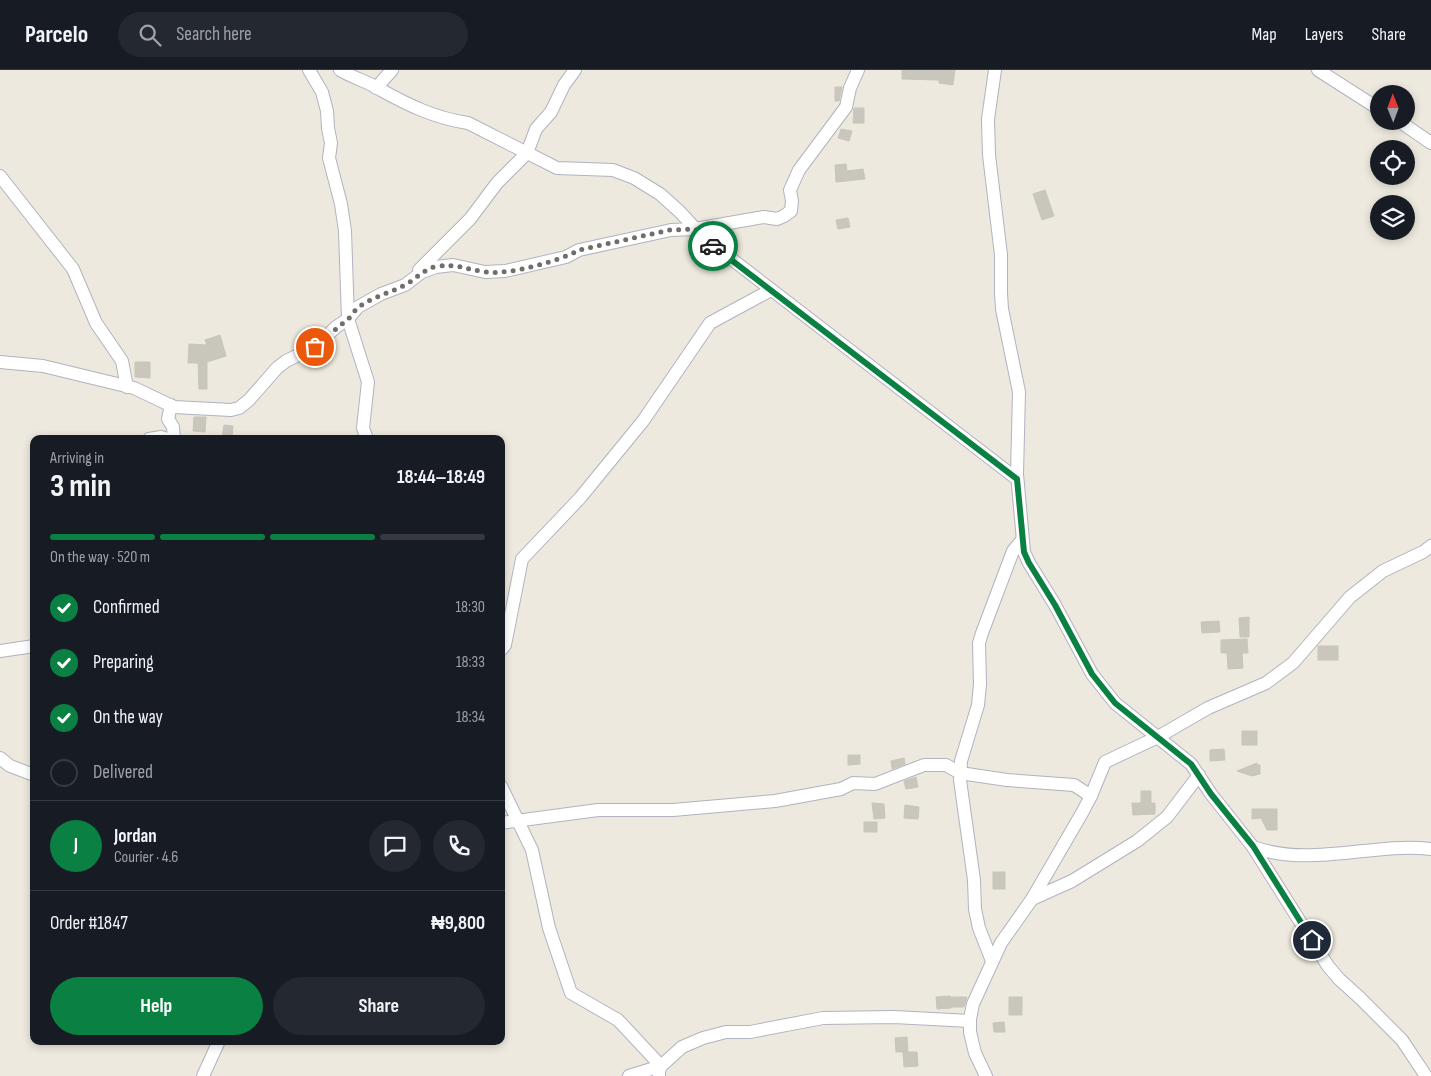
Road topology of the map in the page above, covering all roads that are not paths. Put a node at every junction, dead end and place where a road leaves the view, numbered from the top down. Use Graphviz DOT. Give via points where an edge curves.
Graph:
graph roads {
  1 [pos="309,70"];
  2 [pos="340,70"];
  3 [pos="392,70"];
  4 [pos="575,70"];
  5 [pos="858,70"];
  6 [pos="995,70"];
  7 [pos="1318,70"];
  8 [pos="376,88"];
  9 [pos="1370,103"];
  10 [pos="1412,130"];
  11 [pos="1431,143"];
  12 [pos="527,152"];
  13 [pos="0,176"];
  14 [pos="695,229"];
  15 [pos="405,285"];
  16 [pos="771,290"];
  17 [pos="348,319"];
  18 [pos="0,362"];
  19 [pos="127,387"];
  20 [pos="171,405"];
  21 [pos="174,435"];
  22 [pos="366,435"];
  23 [pos="1017,479"];
  24 [pos="1022,540"];
  25 [pos="1431,546"];
  26 [pos="505,645"];
  27 [pos="30,647"];
  28 [pos="0,651"];
  29 [pos="1158,737"];
  30 [pos="0,758"];
  31 [pos="960,773"];
  32 [pos="30,774"];
  33 [pos="1199,775"];
  34 [pos="505,794"];
  35 [pos="1091,796"];
  36 [pos="518,821"];
  37 [pos="505,823"];
  38 [pos="1253,846"];
  39 [pos="1431,849"];
  40 [pos="1032,899"];
  41 [pos="992,961"];
  42 [pos="970,1021"];
  43 [pos="217,1045"];
  44 [pos="660,1071"];
  45 [pos="203,1076"];
  46 [pos="629,1076"];
  47 [pos="986,1076"];
  48 [pos="1426,1076"];
  1 -- 17 [label="street" via="322,92 327,112 331,144 329,158 345,231"];
  2 -- 8 [label="street"];
  3 -- 8 [label="street"];
  4 -- 12 [label="street" via="551,112 536,129"];
  5 -- 14 [label="street" via="846,107 799,170 790,190 791,211 777,218 764,217"];
  6 -- 23 [label="street" via="988,119 989,155 1001,254 1002,309 1020,392"];
  7 -- 9 [label="street"];
  8 -- 12 [label="street" via="429,114 468,123"];
  10 -- 11 [label="street"];
  12 -- 14 [label="street" via="557,168 613,170 634,178 660,194"];
  12 -- 15 [label="street" via="497,183 470,219"];
  13 -- 19 [label="street" via="73,269 96,323 122,361"];
  14 -- 15 [label="street" via="670,230 587,248 566,257 505,271 436,267 422,272"];
  14 -- 16 [label="street"];
  15 -- 17 [label="street" via="358,307"];
  16 -- 23 [label="street"];
  16 -- 26 [label="street" via="710,323 643,421 580,498 522,559"];
  17 -- 20 [label="street" via="315,347 277,368 239,408"];
  17 -- 22 [label="street" via="368,382 363,428"];
  18 -- 19 [label="street" via="43,366"];
  19 -- 20 [label="street"];
  20 -- 21 [label="street" via="168,419"];
  23 -- 24 [label="street"];
  24 -- 29 [label="street" via="1029,563 1092,674 1115,703"];
  24 -- 31 [label="street" via="1013,551 981,638 978,705 966,740"];
  25 -- 29 [label="street" via="1383,571 1350,597 1293,663 1266,683 1208,708"];
  27 -- 28 [label="street"];
  29 -- 33 [label="street" via="1191,764"];
  29 -- 35 [label="street" via="1105,762"];
  30 -- 32 [label="street" via="10,766"];
  31 -- 35 [label="street" via="1074,785"];
  31 -- 36 [label="street" via="946,765 924,765 875,784 853,783 841,789 775,801 673,810 598,810"];
  31 -- 41 [label="street" via="974,880 974,909"];
  33 -- 38 [label="street"];
  33 -- 40 [label="street" via="1167,817 1137,841 1072,881"];
  34 -- 36 [label="street"];
  35 -- 40 [label="street"];
  36 -- 37 [label="street"];
  36 -- 44 [label="street" via="532,850 549,928 571,993 618,1020"];
  38 -- 39 [label="street" via="1282,854"];
  38 -- 48 [label="street" via="1328,966 1402,1040"];
  40 -- 41 [label="street"];
  41 -- 42 [label="street" via="973,1004"];
  42 -- 44 [label="street" via="824,1018 750,1032 726,1032 682,1047"];
  42 -- 47 [label="street" via="975,1053"];
  43 -- 45 [label="street"];
  44 -- 46 [label="street"];
}
